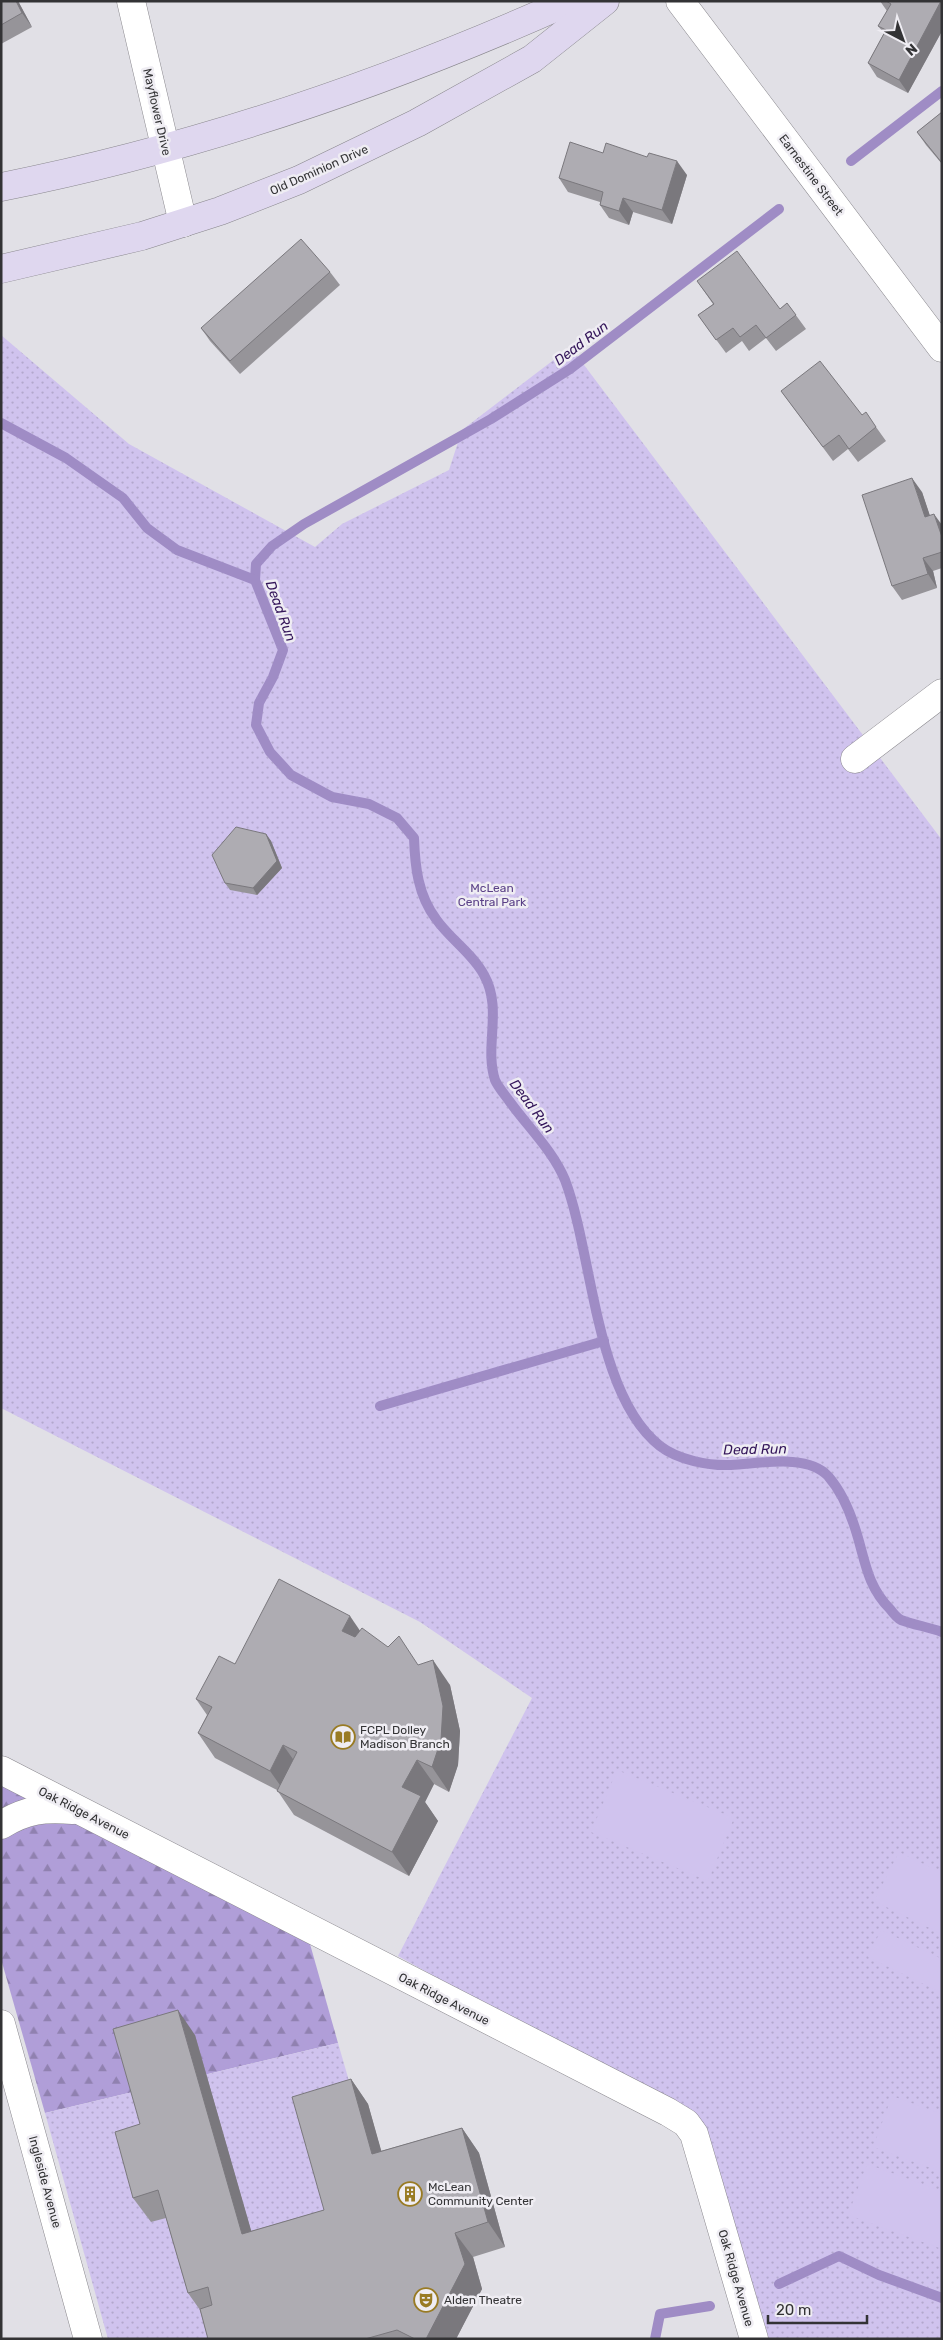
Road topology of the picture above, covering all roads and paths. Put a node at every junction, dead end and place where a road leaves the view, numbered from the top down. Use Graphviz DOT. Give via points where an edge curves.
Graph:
graph roads {
  1 [pos="131,1"];
  2 [pos="570,1"];
  3 [pos="605,1"];
  4 [pos="680,1"];
  5 [pos="165,149"];
  6 [pos="1,187"];
  7 [pos="184,223"];
  8 [pos="1,268"];
  9 [pos="942,348"];
  10 [pos="942,693"];
  11 [pos="855,759"];
  12 [pos="1,1770"];
  13 [pos="79,1810"];
  14 [pos="1,1825"];
  15 [pos="1,2024"];
  16 [pos="88,2339"];
  17 [pos="754,2339"];
  1 -- 5 [label="street, Mayflower Drive"];
  2 -- 5 [label="main road" via="475,44 377,81"];
  3 -- 7 [label="main road, Old Dominion Drive" via="532,59 417,124 299,180"];
  4 -- 9 [label="street, Earnestine Street"];
  5 -- 6 [label="main road"];
  5 -- 7 [label="street, Mayflower Drive"];
  7 -- 8 [label="main road, Old Dominion Drive" via="99,247"];
  10 -- 11 [label="street"];
  12 -- 13 [label="street, Oak Ridge Avenue"];
  13 -- 14 [label="street" via="44,1808 24,1812"];
  13 -- 17 [label="street, Oak Ridge Avenue" via="686,2124 694,2134"];
  15 -- 16 [label="street, Ingleside Avenue"];
}
